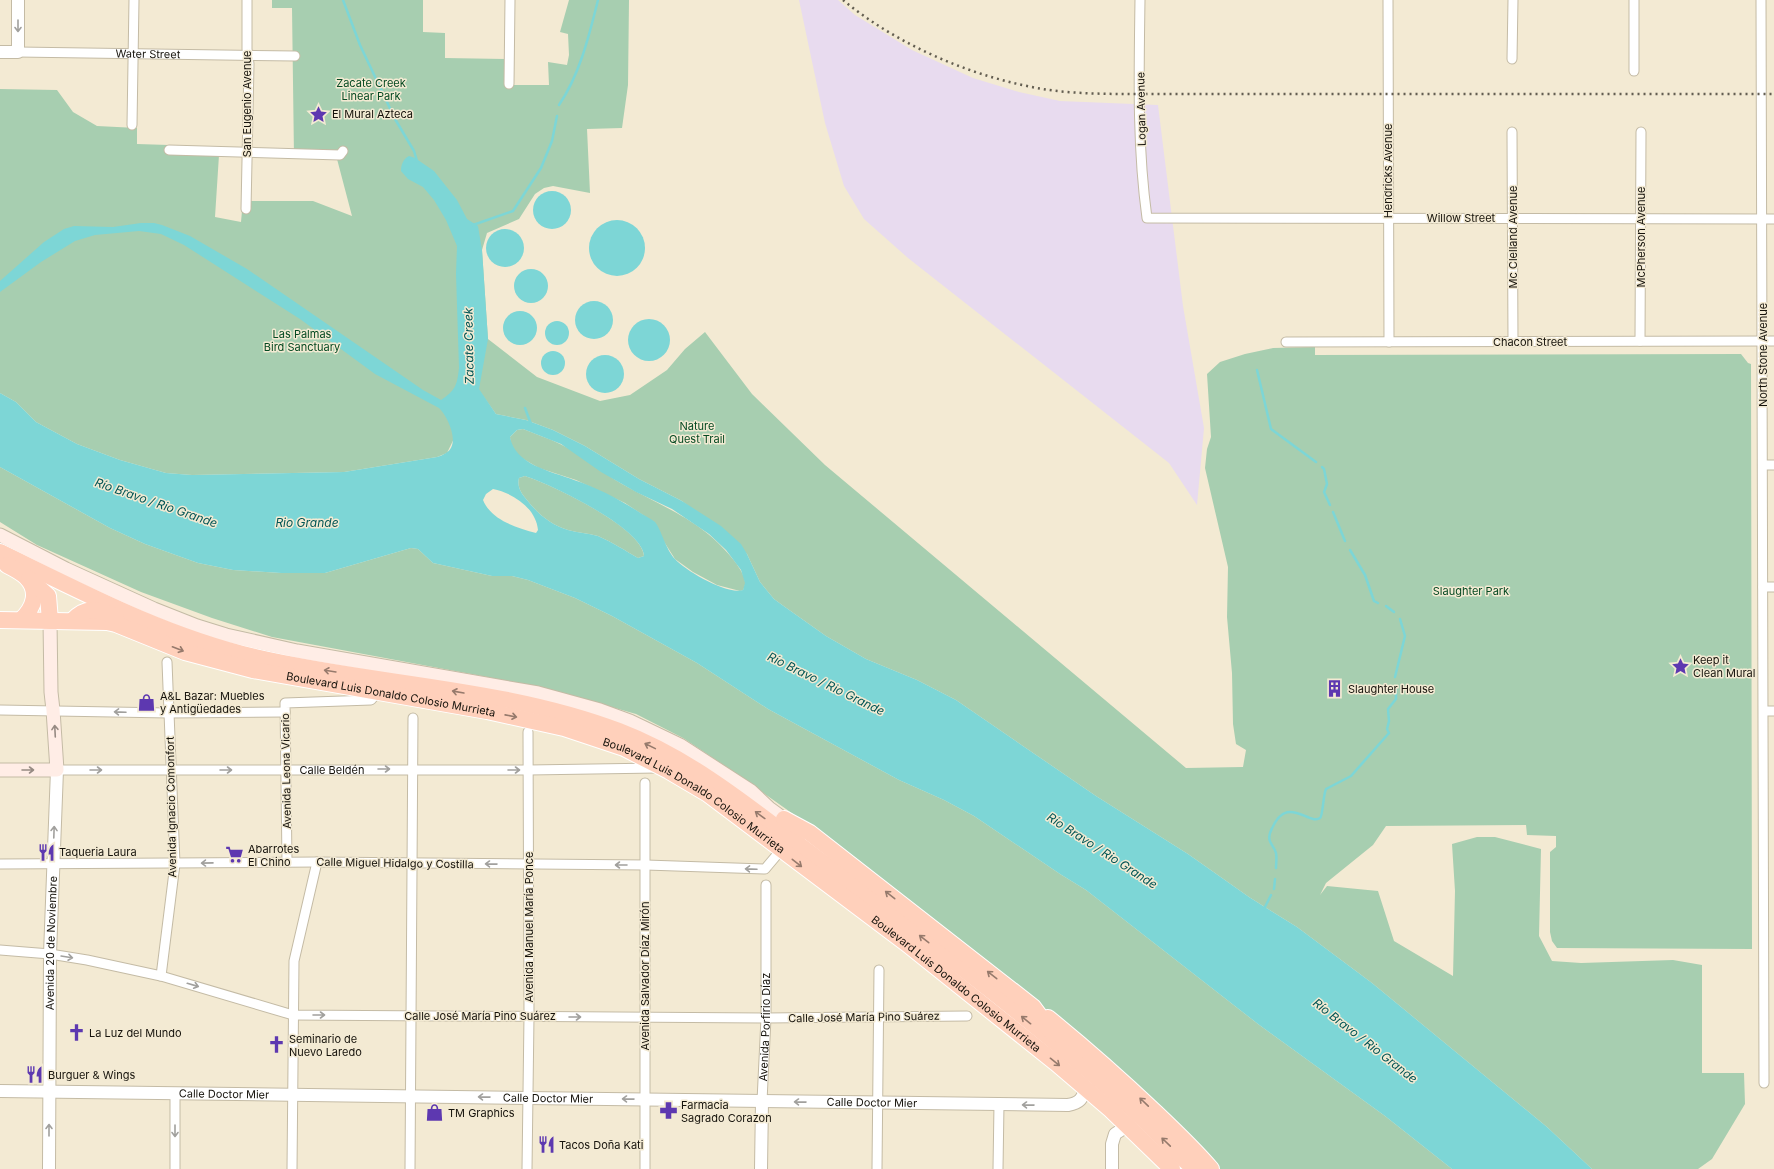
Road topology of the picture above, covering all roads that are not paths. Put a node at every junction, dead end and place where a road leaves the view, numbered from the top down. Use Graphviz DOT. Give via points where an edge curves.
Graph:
graph roads {
  1 [pos="18,0"];
  2 [pos="134,0"];
  3 [pos="247,0"];
  4 [pos="510,0"];
  5 [pos="1140,0"];
  6 [pos="1388,0"];
  7 [pos="1513,0"];
  8 [pos="1634,0"];
  9 [pos="1761,0"];
  10 [pos="0,52"];
  11 [pos="18,52"];
  12 [pos="134,53"];
  13 [pos="248,56"];
  14 [pos="296,56"];
  15 [pos="1512,59"];
  16 [pos="1634,71"];
  17 [pos="509,84"];
  18 [pos="132,125"];
  19 [pos="1512,132"];
  20 [pos="1641,132"];
  21 [pos="169,150"];
  22 [pos="247,152"];
  23 [pos="341,153"];
  24 [pos="246,209"];
  25 [pos="1147,218"];
  26 [pos="1388,218"];
  27 [pos="1514,218"];
  28 [pos="1640,218"];
  29 [pos="1762,219"];
  30 [pos="1774,219"];
  31 [pos="1640,341"];
  32 [pos="1762,341"];
  33 [pos="1774,341"];
  34 [pos="1286,342"];
  35 [pos="1389,342"];
  36 [pos="1514,342"];
  37 [pos="1763,465"];
  38 [pos="1774,465"];
  39 [pos="0,535"];
  40 [pos="0,545"];
  41 [pos="0,552"];
  42 [pos="0,560"];
  43 [pos="43,572"];
  44 [pos="26,577"];
  45 [pos="1763,586"];
  46 [pos="1774,587"];
  47 [pos="48,596"];
  48 [pos="0,620"];
  49 [pos="21,620"];
  50 [pos="50,621"];
  51 [pos="72,622"];
  52 [pos="173,631"];
  53 [pos="167,662"];
  54 [pos="378,692"];
  55 [pos="285,708"];
  56 [pos="0,710"];
  57 [pos="53,710"];
  58 [pos="1764,710"];
  59 [pos="1774,711"];
  60 [pos="169,713"];
  61 [pos="413,718"];
  62 [pos="528,732"];
  63 [pos="664,768"];
  64 [pos="286,769"];
  65 [pos="413,769"];
  66 [pos="0,770"];
  67 [pos="57,770"];
  68 [pos="171,770"];
  69 [pos="529,770"];
  70 [pos="645,783"];
  71 [pos="784,819"];
  72 [pos="1764,836"];
  73 [pos="1774,836"];
  74 [pos="786,845"];
  75 [pos="287,862"];
  76 [pos="317,862"];
  77 [pos="412,863"];
  78 [pos="0,864"];
  79 [pos="175,864"];
  80 [pos="53,865"];
  81 [pos="529,865"];
  82 [pos="646,865"];
  83 [pos="766,885"];
  84 [pos="0,950"];
  85 [pos="50,954"];
  86 [pos="1769,959"];
  87 [pos="879,970"];
  88 [pos="161,976"];
  89 [pos="1033,1007"];
  90 [pos="293,1015"];
  91 [pos="412,1016"];
  92 [pos="529,1016"];
  93 [pos="968,1016"];
  94 [pos="645,1017"];
  95 [pos="878,1017"];
  96 [pos="766,1018"];
  97 [pos="1067,1053"];
  98 [pos="1764,1083"];
  99 [pos="1086,1088"];
  100 [pos="0,1090"];
  101 [pos="49,1091"];
  102 [pos="175,1093"];
  103 [pos="293,1095"];
  104 [pos="412,1096"];
  105 [pos="527,1098"];
  106 [pos="644,1100"];
  107 [pos="762,1101"];
  108 [pos="877,1103"];
  109 [pos="1000,1104"];
  110 [pos="1128,1126"];
  111 [pos="49,1169"];
  112 [pos="175,1169"];
  113 [pos="292,1169"];
  114 [pos="410,1169"];
  115 [pos="527,1169"];
  116 [pos="645,1169"];
  117 [pos="761,1169"];
  118 [pos="877,1169"];
  119 [pos="998,1169"];
  120 [pos="1112,1169"];
  121 [pos="1172,1169"];
  122 [pos="1194,1169"];
  123 [pos="1211,1169"];
  1 -- 11 [label="street, one-way"];
  2 -- 12 [label="street"];
  3 -- 13 [label="street, San Eugenio Avenue"];
  4 -- 17 [label="street"];
  5 -- 25 [label="street, Logan Avenue" via="1142,174"];
  6 -- 26 [label="street, Hendricks Avenue"];
  7 -- 15 [label="street"];
  8 -- 16 [label="street"];
  9 -- 29 [label="street, North Stone Avenue"];
  10 -- 11 [label="street, Water Street"];
  11 -- 12 [label="street, Water Street"];
  12 -- 13 [label="street, Water Street"];
  12 -- 18 [label="street"];
  13 -- 14 [label="street, Water Street"];
  13 -- 22 [label="street, San Eugenio Avenue"];
  19 -- 27 [label="street, Mc Clelland Avenue"];
  20 -- 28 [label="street, McPherson Avenue"];
  21 -- 22 [label="street"];
  22 -- 23 [label="street"];
  22 -- 24 [label="street, San Eugenio Avenue"];
  25 -- 26 [label="street, Willow Street"];
  26 -- 27 [label="street, Willow Street"];
  26 -- 35 [label="street, Hendricks Avenue"];
  27 -- 28 [label="street, Willow Street"];
  27 -- 36 [label="street, Mc Clelland Avenue"];
  28 -- 29 [label="street, Willow Street"];
  28 -- 31 [label="street, McPherson Avenue"];
  29 -- 30 [label="street, Willow Street"];
  29 -- 32 [label="street, North Stone Avenue"];
  31 -- 32 [label="street, Chacon Street"];
  31 -- 36 [label="street, Chacon Street"];
  32 -- 33 [label="street, Chacon Street"];
  32 -- 37 [label="street, North Stone Avenue"];
  34 -- 35 [label="street, Chacon Street"];
  35 -- 36 [label="street, Chacon Street"];
  37 -- 38 [label="street"];
  37 -- 45 [label="street, North Stone Avenue"];
  39 -- 71 [label="main road, Boulevard Luis Donaldo Colosio Murrieta" via="147,606 226,635 297,651 538,693 600,710 680,745 750,791"];
  40 -- 43 [label="highway"];
  41 -- 43 [label="highway, Boulevard Luis Donaldo Colosio Murrieta"];
  42 -- 44 [label="highway"];
  43 -- 47 [label="highway"];
  43 -- 52 [label="highway, Boulevard Luis Donaldo Colosio Murrieta" via="122,611"];
  44 -- 47 [label="highway"];
  44 -- 49 [label="highway" via="32,586 34,596 33,604"];
  45 -- 46 [label="street"];
  45 -- 58 [label="street, North Stone Avenue"];
  47 -- 50 [label="highway"];
  48 -- 49 [label="highway, Boulevard Luis Donaldo Colosio Murrieta"];
  49 -- 50 [label="highway, Boulevard Luis Donaldo Colosio Murrieta"];
  50 -- 51 [label="highway, Boulevard Luis Donaldo Colosio Murrieta"];
  50 -- 57 [label="main road, Avenida 20 de Noviembre" via="50,692"];
  51 -- 52 [label="highway" via="83,612 98,610 156,631"];
  51 -- 54 [label="highway, Boulevard Luis Donaldo Colosio Murrieta, one-way" via="116,624 185,652 252,670"];
  74 -- 52 [label="highway, Boulevard Luis Donaldo Colosio Murrieta, one-way" via="719,785 623,732 546,710 489,698 258,658"];
  53 -- 60 [label="street, Avenida Ignacio Comonfort"];
  54 -- 55 [label="street" via="371,700"];
  54 -- 63 [label="highway, Boulevard Luis Donaldo Colosio Murrieta, one-way" via="558,726 599,738"];
  55 -- 60 [label="street"];
  55 -- 64 [label="street, Avenida Leona Vicario"];
  56 -- 57 [label="street"];
  60 -- 57 [label="street, one-way"];
  67 -- 57 [label="main road, Avenida 20 de Noviembre, one-way"];
  58 -- 59 [label="street"];
  58 -- 72 [label="street, North Stone Avenue"];
  60 -- 68 [label="street, Avenida Ignacio Comonfort"];
  61 -- 65 [label="street"];
  62 -- 69 [label="street, Avenida Manuel María Ponce"];
  63 -- 69 [label="street, Calle Beldén"];
  63 -- 74 [label="highway, Boulevard Luis Donaldo Colosio Murrieta"];
  64 -- 65 [label="street, Calle Beldén, one-way"];
  68 -- 64 [label="street, Calle Beldén, one-way"];
  64 -- 75 [label="street, Avenida Leona Vicario"];
  65 -- 69 [label="street, Calle Beldén, one-way"];
  65 -- 77 [label="street"];
  66 -- 67 [label="main road, Calle Beldén, one-way"];
  67 -- 68 [label="street, Calle Beldén, one-way"];
  80 -- 67 [label="street, Avenida 20 de Noviembre, one-way"];
  68 -- 79 [label="street, Avenida Ignacio Comonfort"];
  69 -- 81 [label="street, Avenida Manuel María Ponce"];
  70 -- 82 [label="street, Avenida Salvador Díaz Mirón"];
  71 -- 74 [label="main road, Boulevard Luis Donaldo Colosio Murrieta" via="793,831"];
  89 -- 71 [label="highway, one-way" via="810,833"];
  72 -- 73 [label="street"];
  72 -- 86 [label="street, North Stone Avenue"];
  74 -- 82 [label="street, Calle Miguel Hidalgo y Costilla, one-way" via="765,869"];
  97 -- 74 [label="highway, Boulevard Luis Donaldo Colosio Murrieta, one-way" via="891,914"];
  74 -- 99 [label="highway, Boulevard Luis Donaldo Colosio Murrieta, one-way"];
  75 -- 76 [label="street, Calle Miguel Hidalgo y Costilla"];
  75 -- 79 [label="street, Calle Miguel Hidalgo y Costilla, one-way"];
  76 -- 77 [label="street, Calle Miguel Hidalgo y Costilla"];
  76 -- 90 [label="street" via="294,961"];
  81 -- 77 [label="street, Calle Miguel Hidalgo y Costilla, one-way"];
  77 -- 91 [label="street"];
  78 -- 80 [label="street, Calle Miguel Hidalgo y Costilla"];
  79 -- 80 [label="street, Calle Miguel Hidalgo y Costilla"];
  79 -- 88 [label="street, Avenida Ignacio Comonfort"];
  80 -- 85 [label="street, Avenida 20 de Noviembre"];
  82 -- 81 [label="street, Calle Miguel Hidalgo y Costilla, one-way"];
  81 -- 92 [label="street, Avenida Manuel María Ponce"];
  82 -- 94 [label="street, Avenida Salvador Díaz Mirón"];
  83 -- 96 [label="street, Avenida Porfirio Díaz"];
  84 -- 85 [label="street, Calle José María Pino Suárez"];
  85 -- 88 [label="street, Calle José María Pino Suárez, one-way"];
  85 -- 101 [label="street, Avenida 20 de Noviembre"];
  86 -- 98 [label="street, North Stone Avenue"];
  87 -- 95 [label="street"];
  88 -- 90 [label="street, Calle José María Pino Suárez, one-way"];
  89 -- 97 [label="highway"];
  123 -- 89 [label="highway, one-way" via="1198,1153 1130,1088"];
  90 -- 91 [label="street, Calle José María Pino Suárez, one-way"];
  90 -- 103 [label="street"];
  91 -- 92 [label="street, Calle José María Pino Suárez"];
  91 -- 104 [label="street"];
  92 -- 94 [label="street, Calle José María Pino Suárez, one-way"];
  92 -- 105 [label="street, Avenida Manuel María Ponce"];
  93 -- 95 [label="street, Calle José María Pino Suárez"];
  94 -- 96 [label="street, Calle José María Pino Suárez"];
  94 -- 106 [label="street, Avenida Salvador Díaz Mirón"];
  95 -- 96 [label="street, Calle José María Pino Suárez"];
  95 -- 108 [label="street"];
  96 -- 107 [label="street, Avenida Porfirio Díaz"];
  122 -- 97 [label="highway, Boulevard Luis Donaldo Colosio Murrieta, one-way" via="1122,1100"];
  99 -- 109 [label="street, Calle Doctor Mier, one-way" via="1083,1098 1076,1104"];
  99 -- 110 [label="highway, Boulevard Luis Donaldo Colosio Murrieta"];
  100 -- 101 [label="street, Calle Doctor Mier"];
  101 -- 102 [label="street, Calle Doctor Mier"];
  111 -- 101 [label="street, Avenida 20 de Noviembre, one-way"];
  102 -- 103 [label="street, Calle Doctor Mier"];
  102 -- 112 [label="street, one-way"];
  103 -- 104 [label="street, Calle Doctor Mier"];
  103 -- 113 [label="street"];
  105 -- 104 [label="street, Calle Doctor Mier, one-way"];
  104 -- 114 [label="street"];
  106 -- 105 [label="street, Calle Doctor Mier, one-way"];
  105 -- 115 [label="street, Avenida Manuel María Ponce"];
  106 -- 107 [label="street, Calle Doctor Mier"];
  106 -- 116 [label="street, Avenida Salvador Díaz Mirón"];
  108 -- 107 [label="street, Calle Doctor Mier, one-way"];
  107 -- 117 [label="street, Avenida Porfirio Díaz"];
  108 -- 109 [label="street, Calle Doctor Mier"];
  108 -- 118 [label="street"];
  109 -- 119 [label="street"];
  110 -- 120 [label="street" via="1115,1134 1112,1144"];
  110 -- 121 [label="highway, Boulevard Luis Donaldo Colosio Murrieta"];
}
